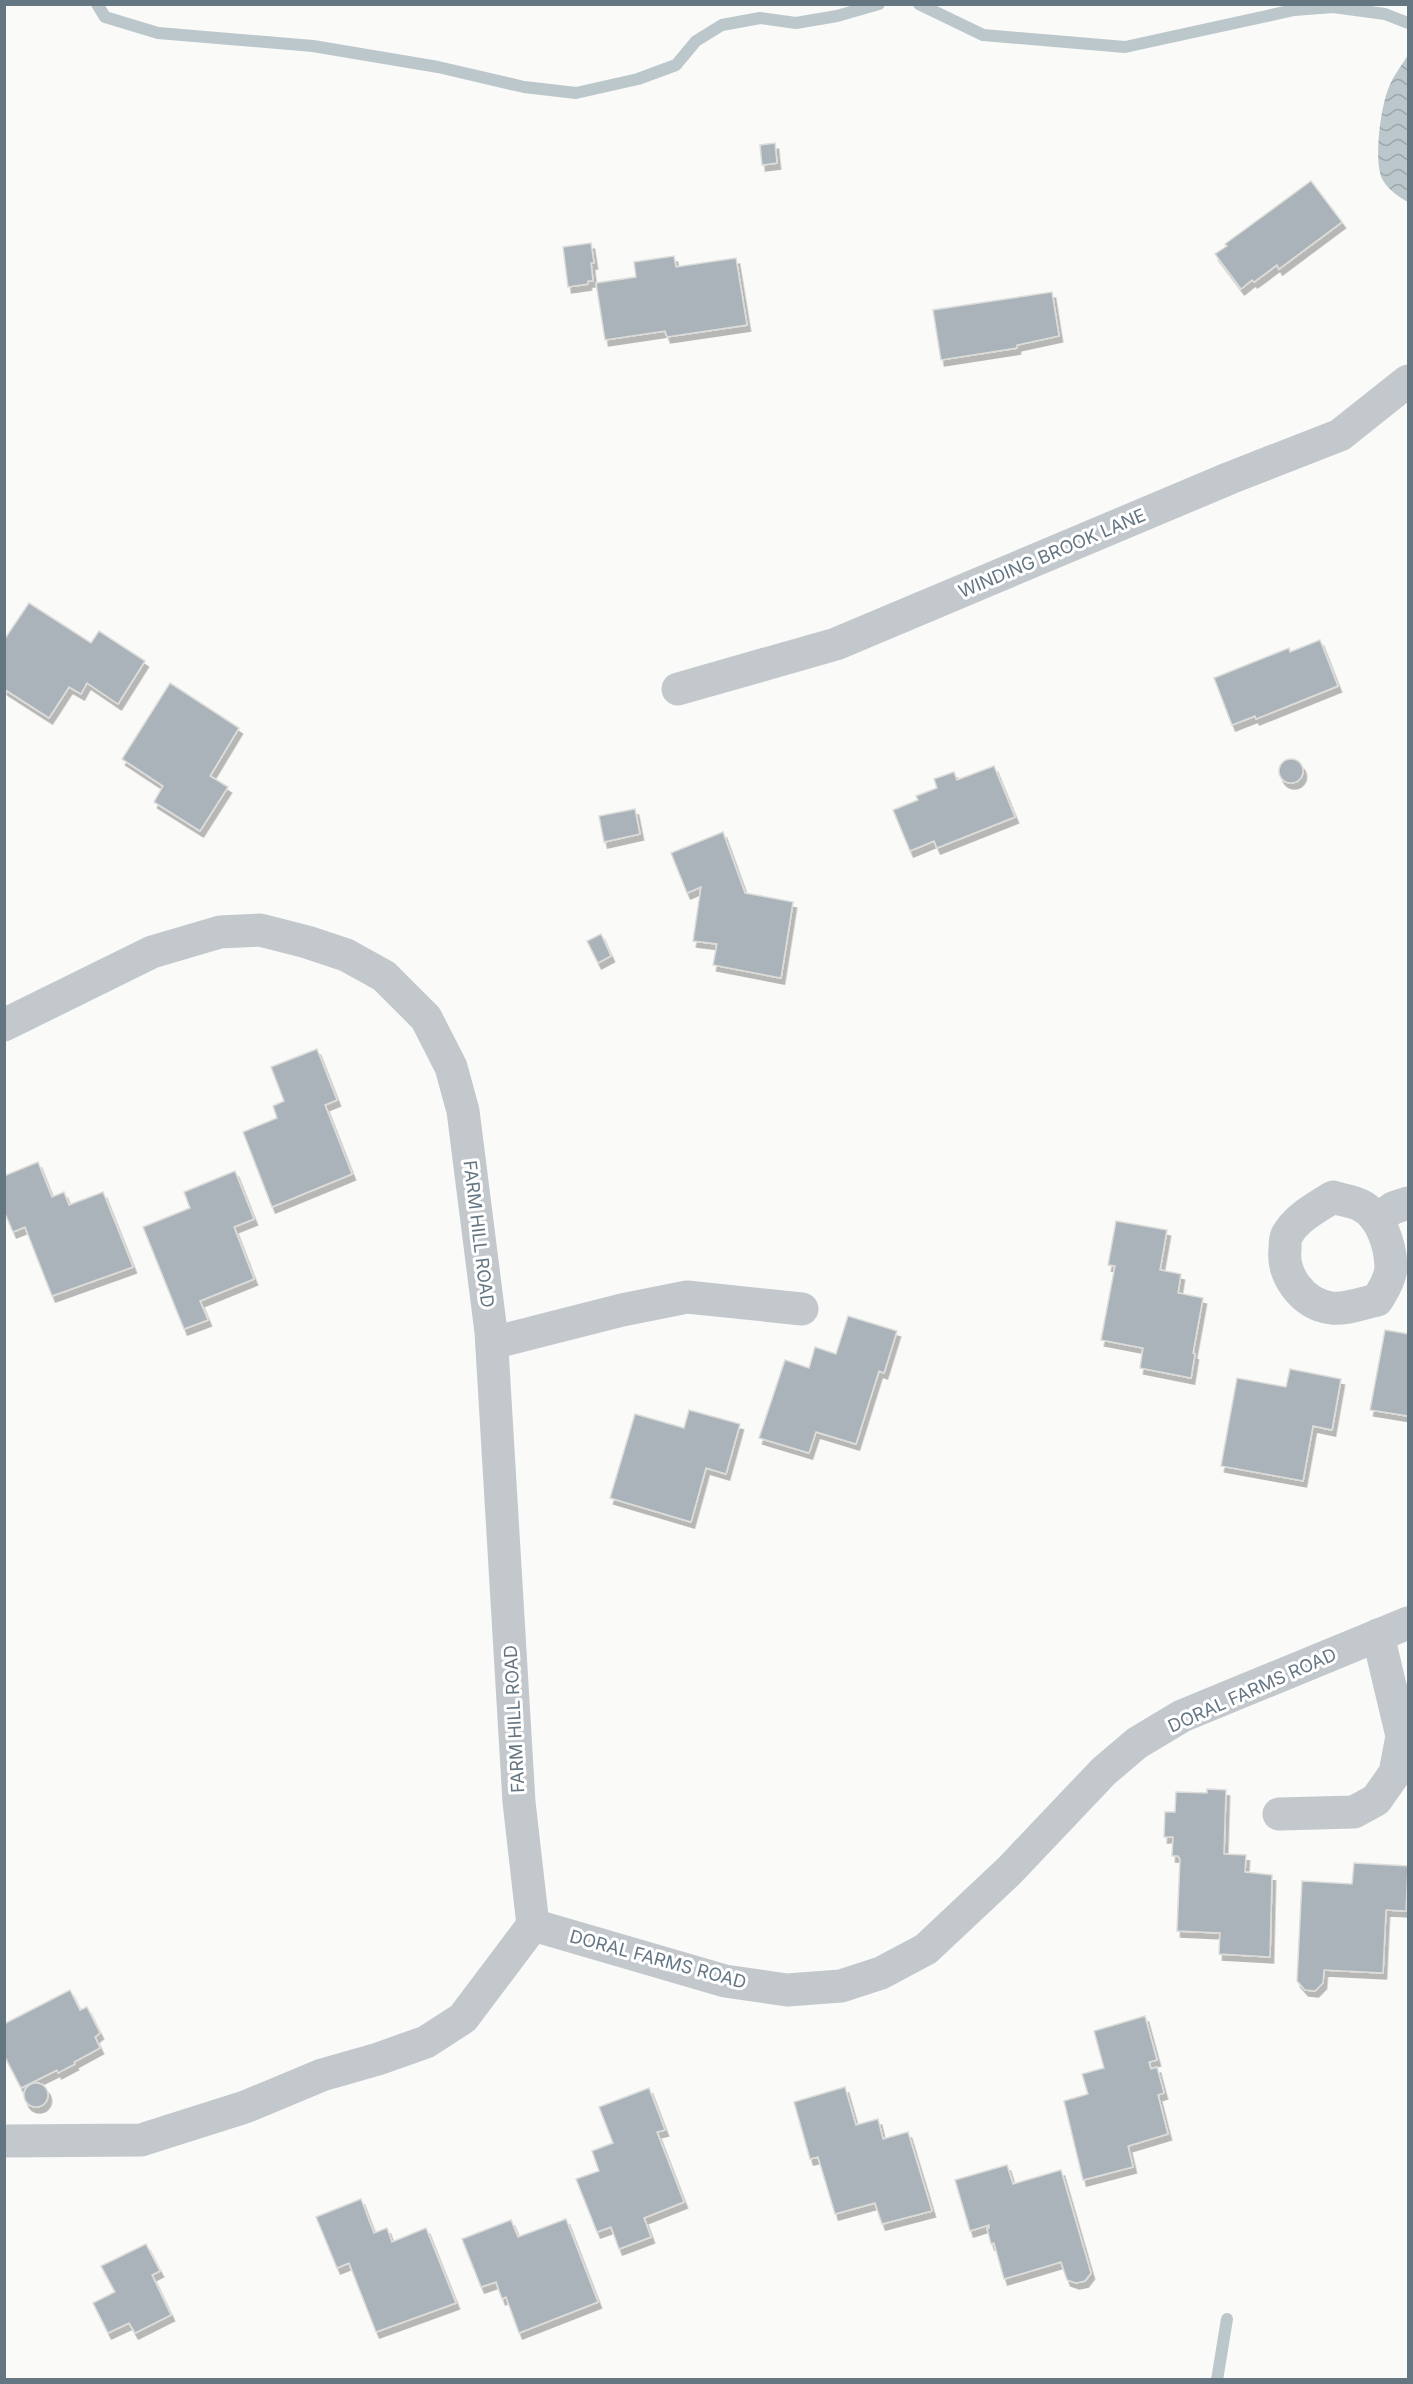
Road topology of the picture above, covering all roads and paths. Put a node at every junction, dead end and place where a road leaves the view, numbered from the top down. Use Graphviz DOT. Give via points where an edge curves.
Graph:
graph roads {
  1 [pos="1408,381"];
  2 [pos="678,689"];
  3 [pos="4,1025"];
  4 [pos="1408,1203"];
  5 [pos="1378,1219"];
  6 [pos="802,1309"];
  7 [pos="492,1342"];
  8 [pos="1408,1623"];
  9 [pos="1378,1635"];
  10 [pos="1279,1814"];
  11 [pos="533,1925"];
  12 [pos="4,2141"];
  1 -- 2 [label="street, WINDING BROOK LANE" via="1340,435 836,644"];
  3 -- 7 [label="street, FARM HILL ROAD" via="152,952 220,932 260,930 308,942 384,976 426,1018 451,1067 463,1110"];
  4 -- 5 [label="street"];
  6 -- 7 [label="street" via="687,1297"];
  7 -- 11 [label="street, FARM HILL ROAD" via="519,1802"];
  8 -- 9 [label="street, DORAL FARMS ROAD"];
  9 -- 10 [label="street" via="1402,1736 1395,1773 1376,1800 1354,1812"];
  9 -- 11 [label="street, DORAL FARMS ROAD" via="1182,1716 1137,1743 1104,1771 1010,1870 926,1949 871,1976 841,1986 787,1990 725,1981"];
  11 -- 12 [label="street" via="463,2018 426,2042 141,2140"];
}
